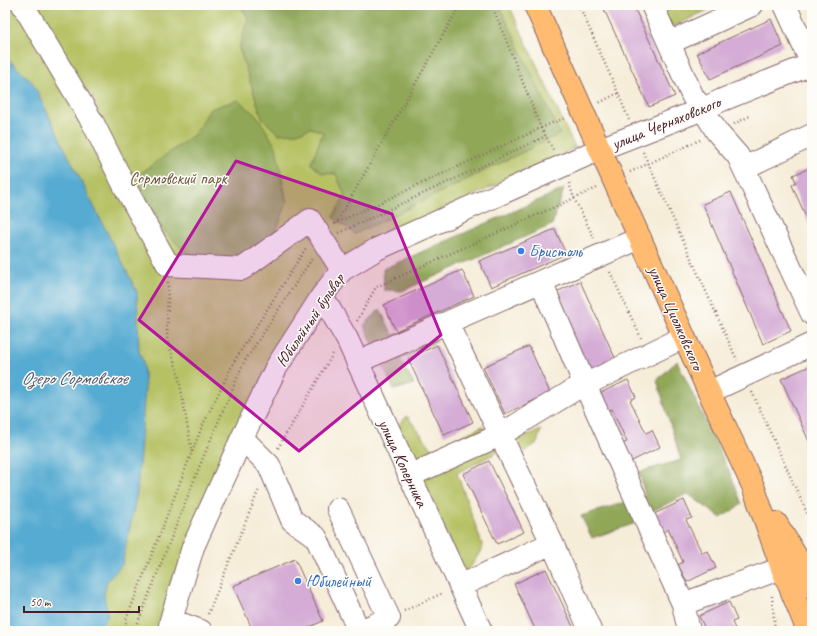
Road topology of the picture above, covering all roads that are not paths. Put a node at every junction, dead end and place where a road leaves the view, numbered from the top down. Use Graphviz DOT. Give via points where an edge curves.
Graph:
graph roads {
  1 [pos="23,5"];
  2 [pos="535,5"];
  3 [pos="652,5"];
  4 [pos="752,5"];
  5 [pos="785,5"];
  6 [pos="669,42"];
  7 [pos="812,64"];
  8 [pos="703,109"];
  9 [pos="812,135"];
  10 [pos="600,149"];
  11 [pos="744,168"];
  12 [pos="640,238"];
  13 [pos="342,270"];
  14 [pos="541,282"];
  15 [pos="322,296"];
  16 [pos="811,308"];
  17 [pos="447,323"];
  18 [pos="684,337"];
  19 [pos="812,344"];
  20 [pos="357,362"];
  21 [pos="585,385"];
  22 [pos="709,392"];
  23 [pos="500,435"];
  24 [pos="242,438"];
  25 [pos="409,476"];
  26 [pos="753,486"];
  27 [pos="338,509"];
  28 [pos="552,543"];
  29 [pos="782,568"];
  30 [pos="460,586"];
  31 [pos="812,587"];
  32 [pos="683,604"];
  33 [pos="170,625"];
  34 [pos="590,630"];
  35 [pos="201,631"];
  36 [pos="360,631"];
  37 [pos="481,631"];
  38 [pos="688,631"];
  39 [pos="808,631"];
  1 -- 13 [label="street" via="93,123 168,265 242,269 310,220"];
  2 -- 10 [label="main road, улица Черняховского"];
  3 -- 6 [label="street"];
  4 -- 6 [label="street"];
  5 -- 7 [label="street"];
  6 -- 8 [label="street" via="693,97"];
  7 -- 8 [label="street, улица Черняховского"];
  8 -- 10 [label="street, улица Черняховского"];
  8 -- 11 [label="street"];
  9 -- 11 [label="street"];
  10 -- 12 [label="main road, улица Циолковского"];
  10 -- 13 [label="street, Юбилейный бульвар" via="377,249"];
  11 -- 16 [label="street"];
  12 -- 14 [label="street"];
  12 -- 18 [label="main road, улица Циолковского"];
  13 -- 15 [label="street, Юбилейный бульвар"];
  14 -- 17 [label="street"];
  14 -- 21 [label="street"];
  15 -- 20 [label="street, улица Коперника"];
  15 -- 24 [label="street, Юбилейный бульвар" via="276,368"];
  17 -- 20 [label="street"];
  17 -- 23 [label="street"];
  18 -- 21 [label="street"];
  18 -- 22 [label="main road, улица Циолковского"];
  19 -- 22 [label="street"];
  20 -- 25 [label="street, улица Коперника"];
  21 -- 23 [label="street"];
  21 -- 32 [label="street"];
  22 -- 26 [label="main road, улица Циолковского"];
  23 -- 25 [label="street"];
  23 -- 28 [label="street"];
  24 -- 33 [label="street, Юбилейный бульвар" via="193,547"];
  24 -- 36 [label="street" via="269,465 292,520 316,537"];
  25 -- 30 [label="street, улица Коперника"];
  26 -- 29 [label="main road, улица Циолковского"];
  26 -- 31 [label="main road, улица Циолковского" via="799,560"];
  27 -- 36 [label="street" via="389,618"];
  28 -- 30 [label="street"];
  28 -- 34 [label="street"];
  29 -- 32 [label="street"];
  29 -- 39 [label="main road, улица Циолковского"];
  30 -- 37 [label="street, улица Коперника"];
  32 -- 38 [label="street"];
  33 -- 35 [label="street"];
}
